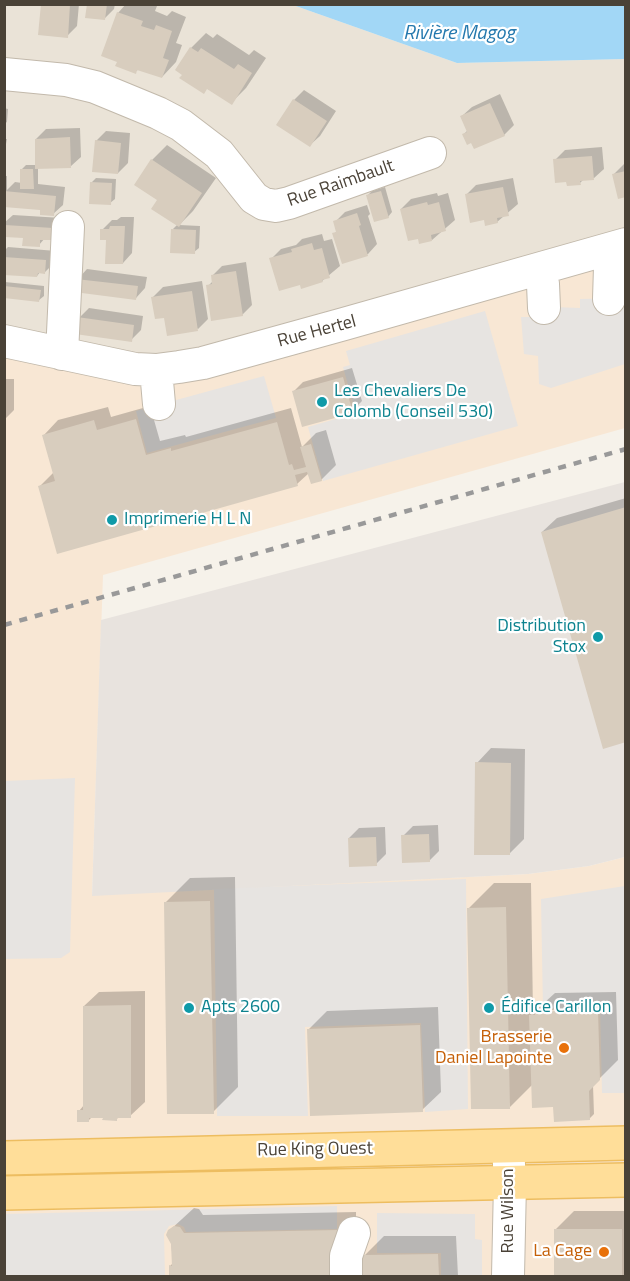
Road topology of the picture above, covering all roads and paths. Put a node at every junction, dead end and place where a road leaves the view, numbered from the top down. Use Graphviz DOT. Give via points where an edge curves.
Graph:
graph roads {
  1 [pos="4,74"];
  2 [pos="430,153"];
  3 [pos="68,227"];
  4 [pos="616,247"];
  5 [pos="539,270"];
  6 [pos="609,298"];
  7 [pos="544,308"];
  8 [pos="4,341"];
  9 [pos="62,354"];
  10 [pos="156,370"];
  11 [pos="159,404"];
  12 [pos="626,1143"];
  13 [pos="508,1146"];
  14 [pos="212,1153"];
  15 [pos="4,1158"];
  16 [pos="626,1180"];
  17 [pos="510,1183"];
  18 [pos="213,1189"];
  19 [pos="4,1193"];
  20 [pos="354,1233"];
  21 [pos="346,1276"];
  22 [pos="508,1276"];
  1 -- 2 [label="street, Rue Raimbault" via="95,87 158,113 182,125 219,154 254,198 264,204 289,203"];
  3 -- 9 [label="street"];
  4 -- 5 [label="street, Rue Hertel"];
  4 -- 6 [label="street" via="610,267"];
  5 -- 7 [label="street"];
  5 -- 10 [label="street, Rue Hertel" via="469,302 353,335"];
  8 -- 9 [label="street, Rue Hertel"];
  9 -- 10 [label="street, Rue Hertel"];
  10 -- 11 [label="street"];
  12 -- 13 [label="main road, Rue King Ouest"];
  13 -- 14 [label="main road, Rue King Ouest"];
  13 -- 17 [label="street, Rue Wilson"];
  14 -- 15 [label="main road, Rue King Ouest"];
  14 -- 18 [label="street"];
  16 -- 17 [label="main road, Rue King Ouest"];
  17 -- 18 [label="main road, Rue King Ouest"];
  17 -- 22 [label="street, Rue Wilson"];
  18 -- 19 [label="main road, Rue King Ouest"];
  20 -- 21 [label="street" via="346,1256"];
}
